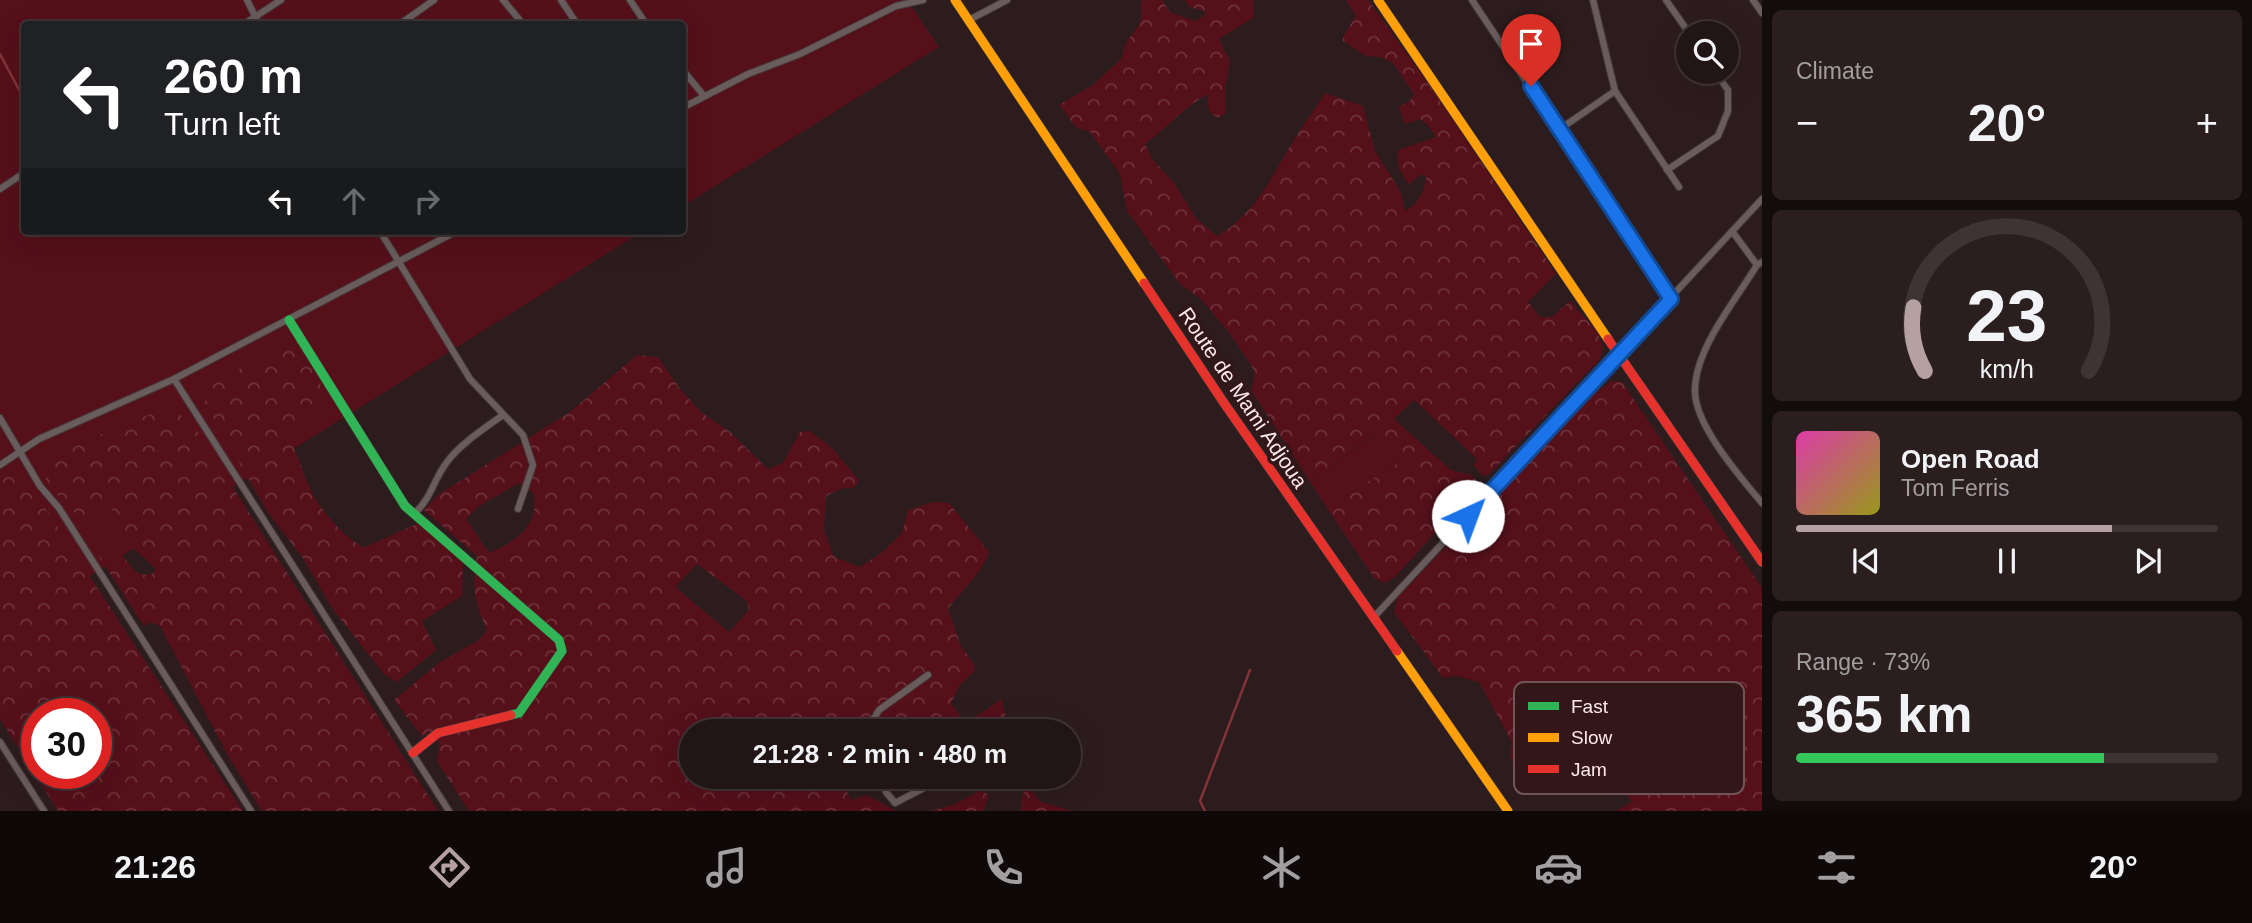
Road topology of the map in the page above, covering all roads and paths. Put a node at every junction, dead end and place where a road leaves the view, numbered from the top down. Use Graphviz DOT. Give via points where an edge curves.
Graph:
graph roads {
  1 [pos="247,0"];
  2 [pos="281,0"];
  3 [pos="434,0"];
  4 [pos="503,0"];
  5 [pos="561,0"];
  6 [pos="630,0"];
  7 [pos="923,0"];
  8 [pos="955,0"];
  9 [pos="1007,0"];
  10 [pos="1378,0"];
  11 [pos="1472,0"];
  12 [pos="1593,0"];
  13 [pos="1666,0"];
  14 [pos="1753,0"];
  15 [pos="1762,13"];
  16 [pos="255,17"];
  17 [pos="969,20"];
  18 [pos="249,21"];
  19 [pos="258,21"];
  20 [pos="404,21"];
  21 [pos="520,21"];
  22 [pos="575,21"];
  23 [pos="644,21"];
  24 [pos="1681,21"];
  25 [pos="686,74"];
  26 [pos="1724,84"];
  27 [pos="1615,91"];
  28 [pos="704,96"];
  29 [pos="686,106"];
  30 [pos="1560,129"];
  31 [pos="1667,170"];
  32 [pos="21,175"];
  33 [pos="1679,187"];
  34 [pos="0,189"];
  35 [pos="1762,199"];
  36 [pos="1732,230"];
  37 [pos="382,235"];
  38 [pos="449,235"];
  39 [pos="397,262"];
  40 [pos="1760,264"];
  41 [pos="1671,299"];
  42 [pos="289,320"];
  43 [pos="1618,354"];
  44 [pos="174,379"];
  45 [pos="503,415"];
  46 [pos="0,418"];
  47 [pos="19,451"];
  48 [pos="0,465"];
  49 [pos="1762,503"];
  50 [pos="519,509"];
  51 [pos="414,514"];
  52 [pos="1762,562"];
  53 [pos="1374,617"];
  54 [pos="928,675"];
  55 [pos="874,719"];
  56 [pos="0,741"];
  57 [pos="412,753"];
  58 [pos="885,789"];
  59 [pos="922,789"];
  60 [pos="44,811"];
  61 [pos="251,811"];
  62 [pos="449,811"];
  63 [pos="1508,811"];
  1 -- 16 [label="street"];
  2 -- 16 [label="street"];
  3 -- 20 [label="street"];
  4 -- 21 [label="street"];
  5 -- 22 [label="street"];
  6 -- 23 [label="street"];
  7 -- 28 [label="street" via="897,6"];
  8 -- 17 [label="street, Route de Mami Adjoua"];
  9 -- 17 [label="street"];
  10 -- 43 [label="street"];
  11 -- 30 [label="street"];
  12 -- 27 [label="street"];
  13 -- 24 [label="street"];
  14 -- 15 [label="street"];
  16 -- 18 [label="street"];
  16 -- 19 [label="street"];
  17 -- 53 [label="street, Route de Mami Adjoua" via="1224,403"];
  25 -- 28 [label="street"];
  26 -- 31 [label="street" via="1728,111 1718,136"];
  27 -- 30 [label="street"];
  27 -- 31 [label="street"];
  28 -- 29 [label="street"];
  30 -- 41 [label="street"];
  31 -- 33 [label="street"];
  32 -- 34 [label="street"];
  35 -- 36 [label="street"];
  36 -- 40 [label="street"];
  36 -- 41 [label="street"];
  37 -- 39 [label="street"];
  38 -- 39 [label="street"];
  39 -- 42 [label="street"];
  39 -- 45 [label="street" via="470,379"];
  40 -- 49 [label="street" via="1705,349 1694,391 1710,434"];
  41 -- 43 [label="street"];
  42 -- 44 [label="street"];
  42 -- 51 [label="street"];
  43 -- 52 [label="street"];
  43 -- 53 [label="street"];
  44 -- 47 [label="street"];
  44 -- 57 [label="street"];
  45 -- 50 [label="street" via="523,435 533,465"];
  45 -- 51 [label="street" via="449,459 428,500"];
  46 -- 47 [label="street"];
  47 -- 48 [label="street"];
  47 -- 61 [label="street"];
  51 -- 57 [label="street" via="559,640 562,651 519,713 438,733"];
  53 -- 63 [label="street, Route de Mami Adjoua"];
  54 -- 55 [label="street" via="879,710"];
  56 -- 60 [label="street"];
  57 -- 62 [label="street"];
  58 -- 59 [label="street" via="895,803"];
}
